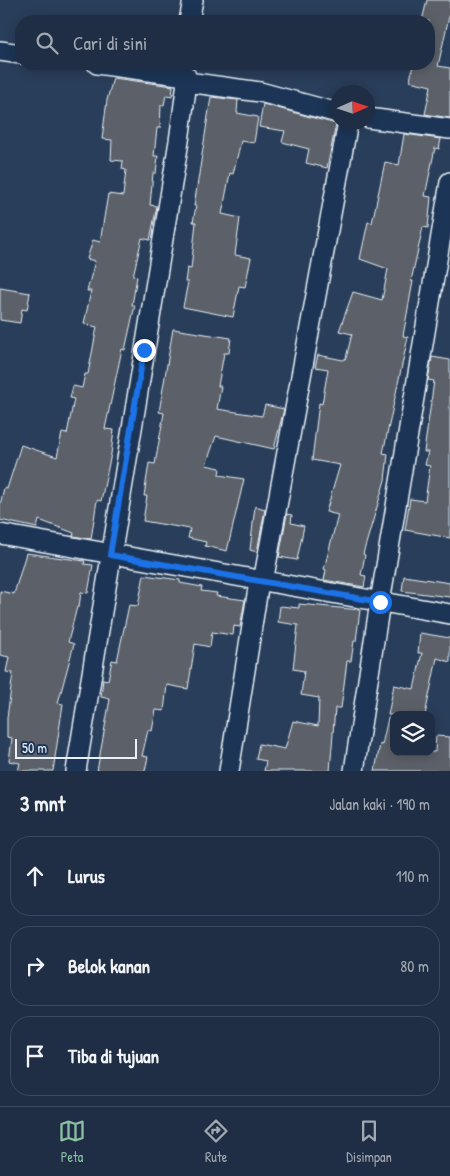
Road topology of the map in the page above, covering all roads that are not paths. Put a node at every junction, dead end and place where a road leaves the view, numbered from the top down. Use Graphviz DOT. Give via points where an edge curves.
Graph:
graph roads {
  1 [pos="193,0"];
  2 [pos="190,15"];
  3 [pos="0,51"];
  4 [pos="15,53"];
  5 [pos="150,70"];
  6 [pos="186,74"];
  7 [pos="330,111"];
  8 [pos="375,119"];
  9 [pos="450,129"];
  10 [pos="346,130"];
  11 [pos="450,182"];
  12 [pos="0,534"];
  13 [pos="110,555"];
  14 [pos="261,582"];
  15 [pos="380,602"];
  16 [pos="450,614"];
  17 [pos="76,771"];
  18 [pos="229,771"];
  19 [pos="354,771"];
  1 -- 2 [label="street"];
  3 -- 4 [label="street"];
  5 -- 6 [label="street"];
  6 -- 7 [label="street"];
  6 -- 13 [label="street" via="178,151"];
  8 -- 9 [label="street"];
  10 -- 14 [label="street"];
  11 -- 15 [label="street"];
  12 -- 13 [label="street"];
  13 -- 14 [label="street"];
  13 -- 17 [label="street"];
  14 -- 15 [label="street"];
  14 -- 18 [label="street"];
  15 -- 16 [label="street"];
  15 -- 19 [label="street"];
}
